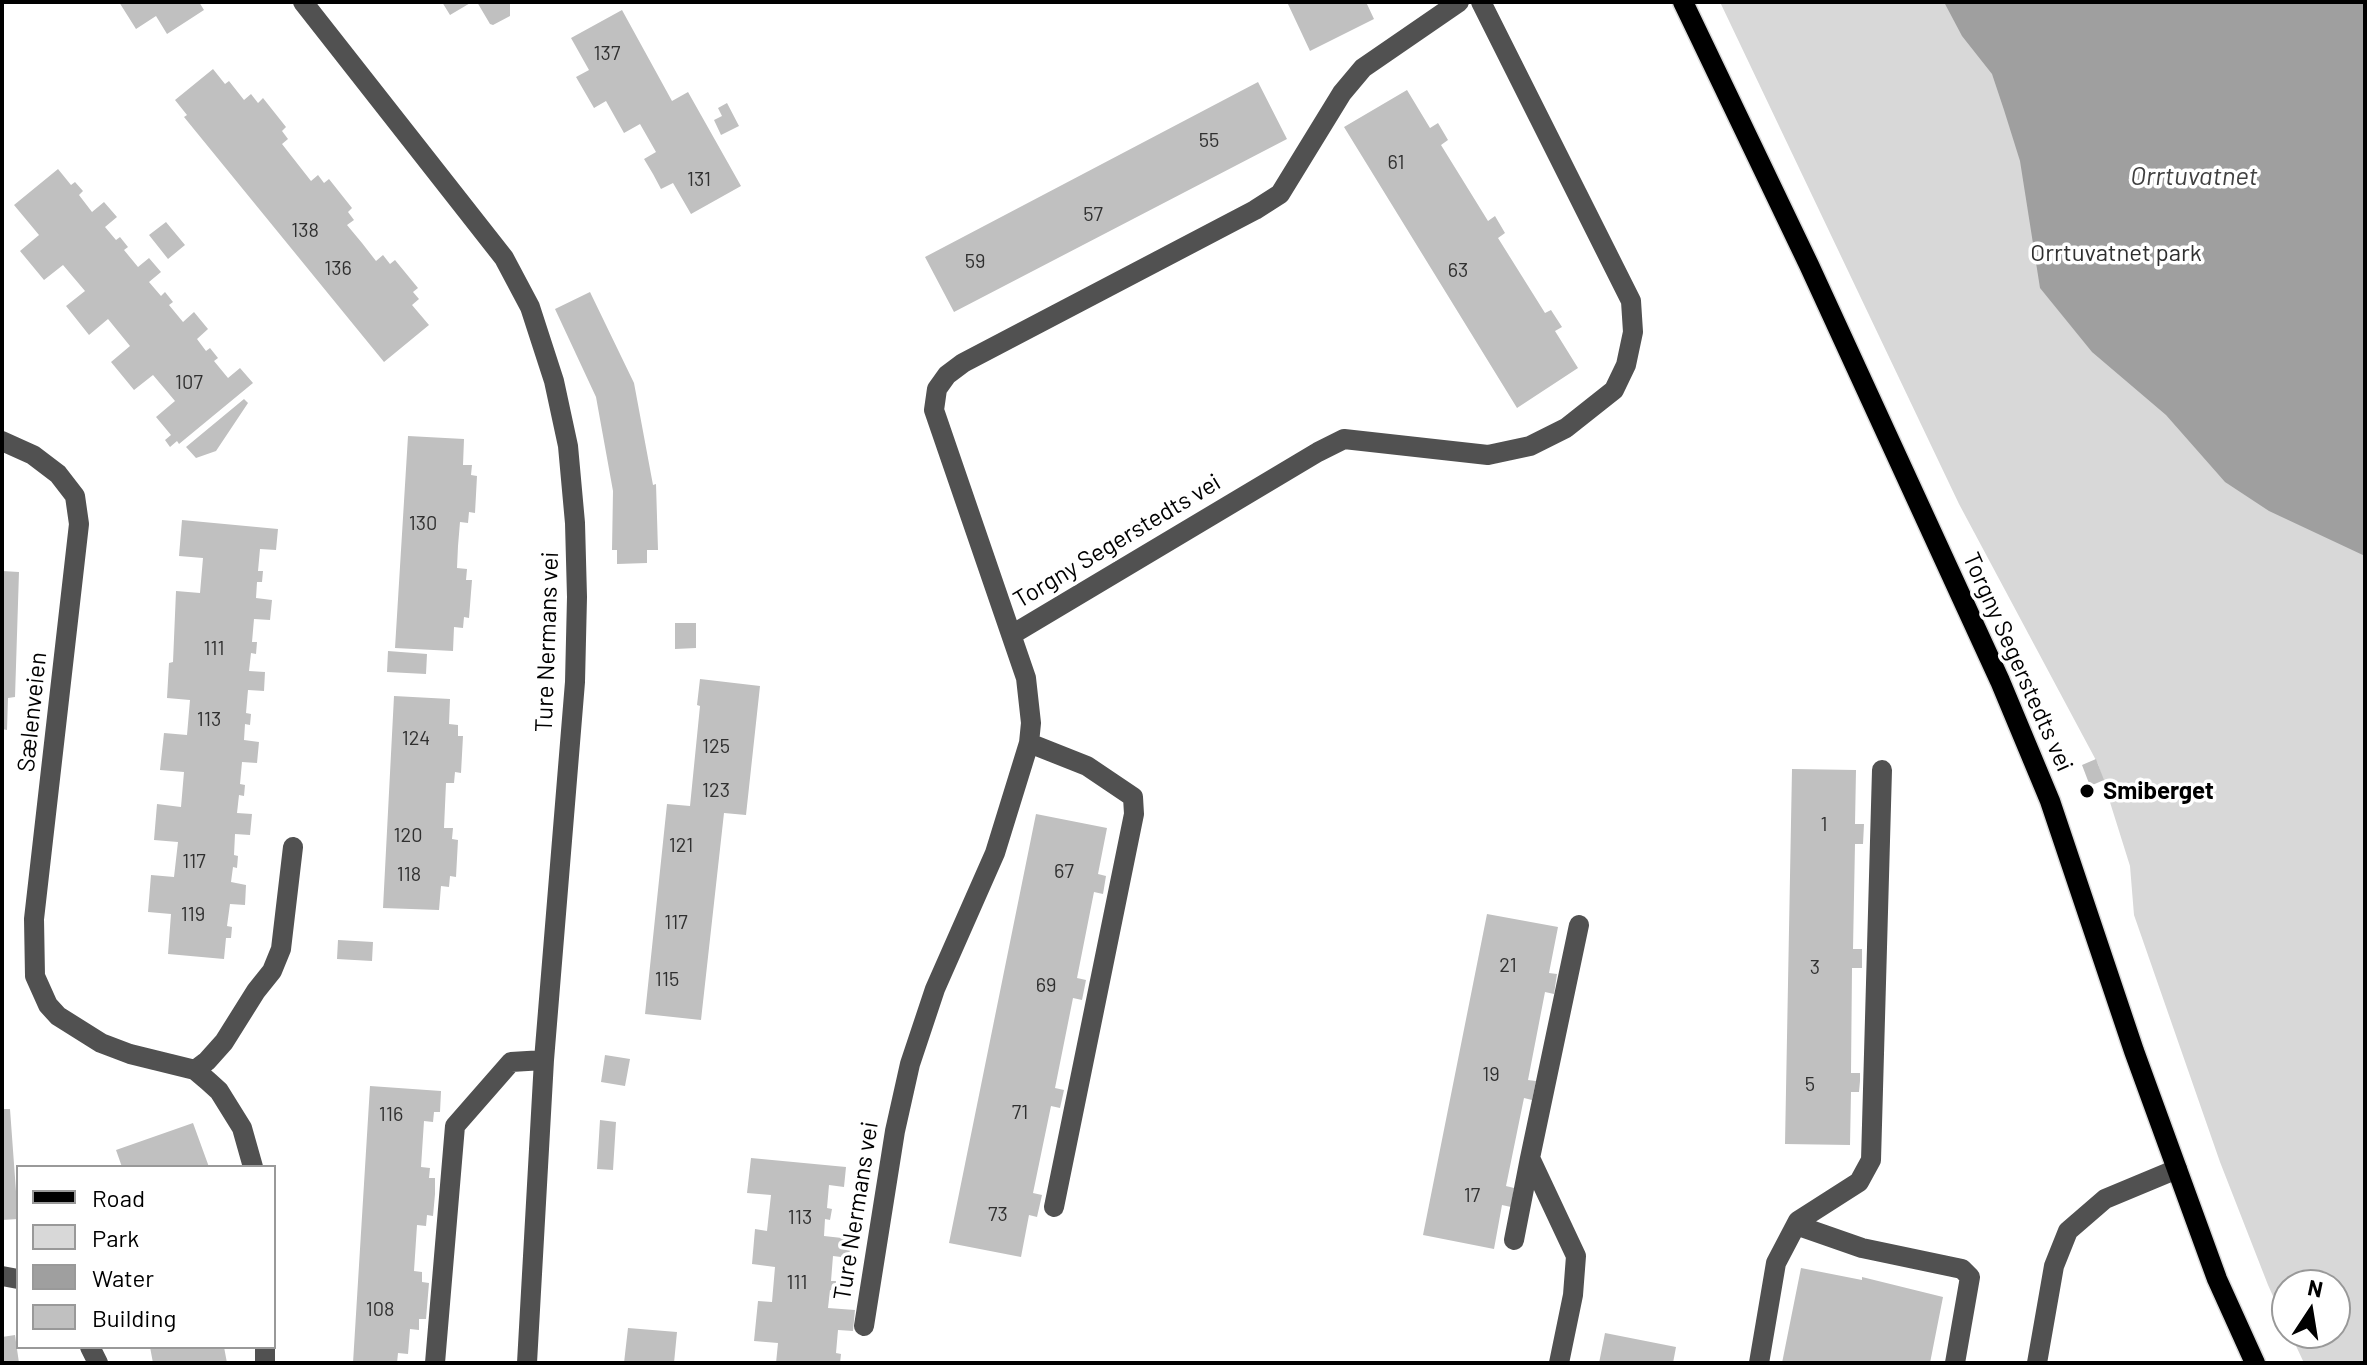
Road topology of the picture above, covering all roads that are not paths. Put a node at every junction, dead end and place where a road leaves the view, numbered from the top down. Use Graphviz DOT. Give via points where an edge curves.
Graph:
graph roads {
  1 [pos="303,2"];
  2 [pos="1459,2"];
  3 [pos="1481,2"];
  4 [pos="1683,2"];
  5 [pos="2,441"];
  6 [pos="1013,634"];
  7 [pos="1029,743"];
  8 [pos="1882,770"];
  9 [pos="293,847"];
  10 [pos="1579,925"];
  11 [pos="544,1060"];
  12 [pos="195,1070"];
  13 [pos="1530,1158"];
  14 [pos="252,1165"];
  15 [pos="2177,1169"];
  16 [pos="1054,1207"];
  17 [pos="1796,1225"];
  18 [pos="1514,1240"];
  19 [pos="864,1326"];
  20 [pos="435,1363"];
  21 [pos="527,1363"];
  22 [pos="1559,1363"];
  23 [pos="1759,1363"];
  24 [pos="1955,1363"];
  25 [pos="2037,1363"];
  26 [pos="2255,1363"];
  1 -- 11 [label="street, Ture Nermans vei" via="504,258 530,307 554,381 568,446 577,597 575,682"];
  2 -- 6 [label="street, Torgny Segerstedts vei" via="1363,68 1280,194 963,363 937,389 934,410"];
  3 -- 6 [label="street, Torgny Segerstedts vei" via="1631,301 1633,332 1614,390 1554,434 1530,446 1488,455 1344,439"];
  4 -- 15 [label="main road, Torgny Segerstedts vei" via="2000,681 2050,801"];
  5 -- 12 [label="street, Sælenveien" via="58,474 75,496 79,524 34,919 35,976 58,1016 101,1043"];
  6 -- 7 [label="street, Ture Nermans vei" via="1026,678"];
  7 -- 16 [label="street" via="1087,766 1133,797 1134,814"];
  7 -- 19 [label="street, Ture Nermans vei" via="995,853 935,989 910,1064"];
  8 -- 17 [label="street" via="1871,1160 1859,1182"];
  9 -- 12 [label="street" via="281,949 272,971 224,1042"];
  10 -- 13 [label="street"];
  11 -- 20 [label="street" via="511,1062 455,1126"];
  11 -- 21 [label="street, Ture Nermans vei"];
  12 -- 14 [label="street" via="219,1091 242,1128"];
  13 -- 18 [label="street"];
  13 -- 22 [label="street" via="1576,1256"];
  15 -- 25 [label="street" via="2105,1199 2068,1231 2054,1266"];
  15 -- 26 [label="main road, Torgny Segerstedts vei"];
  17 -- 23 [label="street" via="1776,1263"];
  17 -- 24 [label="street" via="1862,1248 1962,1269 1970,1277"];
}
